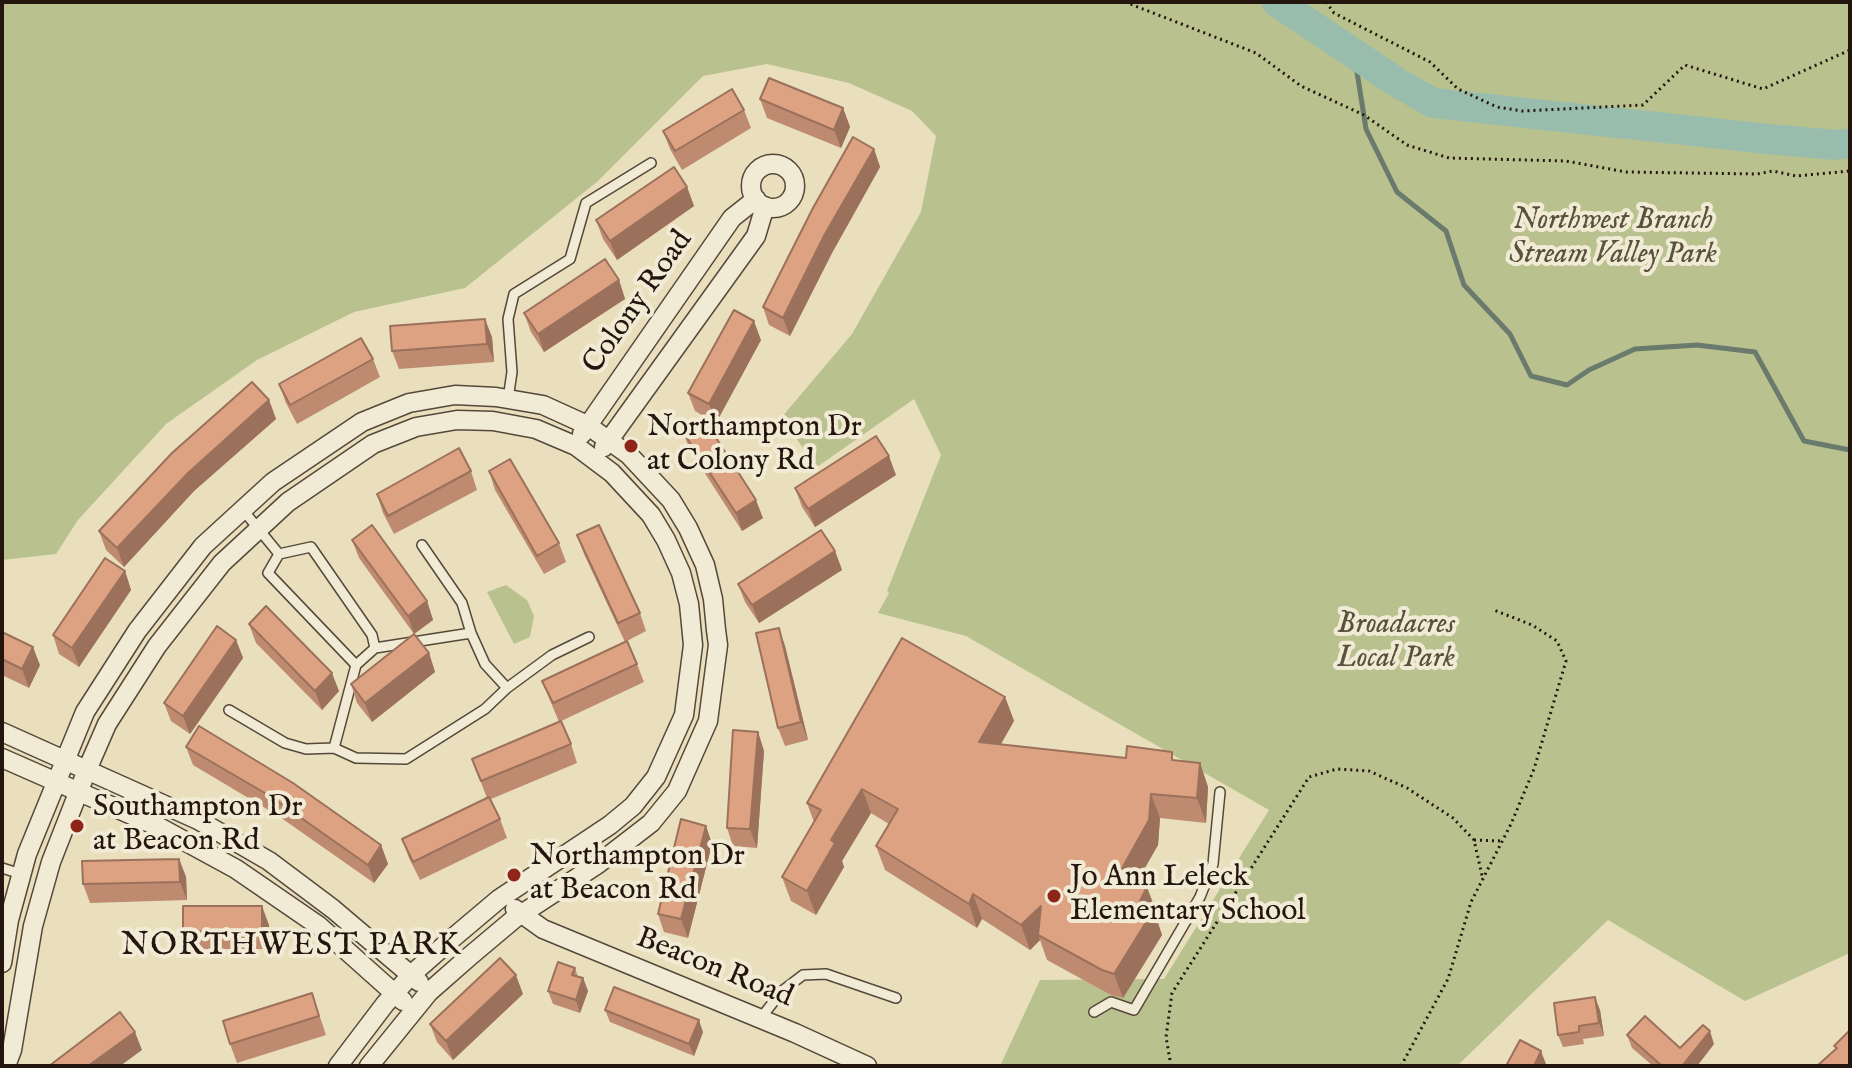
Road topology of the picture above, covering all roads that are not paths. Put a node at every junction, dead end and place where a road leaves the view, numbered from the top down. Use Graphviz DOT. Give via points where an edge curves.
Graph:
graph roads {
  1 [pos="651,163"];
  2 [pos="508,399"];
  3 [pos="587,425"];
  4 [pos="609,439"];
  5 [pos="576,446"];
  6 [pos="596,460"];
  7 [pos="243,510"];
  8 [pos="258,529"];
  9 [pos="422,545"];
  10 [pos="279,554"];
  11 [pos="716,630"];
  12 [pos="692,632"];
  13 [pos="471,633"];
  14 [pos="589,637"];
  15 [pos="375,648"];
  16 [pos="356,665"];
  17 [pos="507,688"];
  18 [pos="229,710"];
  19 [pos="2,732"];
  20 [pos="334,748"];
  21 [pos="2,758"];
  22 [pos="64,760"];
  23 [pos="87,770"];
  24 [pos="55,782"];
  25 [pos="78,791"];
  26 [pos="1220,792"];
  27 [pos="2,868"];
  28 [pos="21,874"];
  29 [pos="499,899"];
  30 [pos="522,914"];
  31 [pos="2,963"];
  32 [pos="412,974"];
  33 [pos="429,992"];
  34 [pos="394,994"];
  35 [pos="896,998"];
  36 [pos="413,1010"];
  37 [pos="1094,1012"];
  38 [pos="760,1019"];
  39 [pos="6,1066"];
  40 [pos="338,1066"];
  41 [pos="369,1066"];
  42 [pos="867,1066"];
  1 -- 2 [label="lane" via="586,203 570,259 514,294 508,319"];
  2 -- 3 [label="street" via="543,405"];
  2 -- 7 [label="street" via="455,395 409,403 362,422 273,482"];
  3 -- 4 [label="street"];
  3 -- 4 [label="street, Colony Road" via="732,218 760,203 756,236"];
  3 -- 5 [label="street, Colony Road"];
  4 -- 6 [label="street, Colony Road"];
  4 -- 11 [label="street" via="671,500 688,528 705,565"];
  5 -- 6 [label="street"];
  5 -- 8 [label="street" via="536,429 493,421 416,427 373,444"];
  6 -- 12 [label="street" via="635,496 666,540 681,573"];
  7 -- 8 [label="lane"];
  7 -- 22 [label="street" via="203,546 137,631 85,712"];
  8 -- 10 [label="lane"];
  8 -- 23 [label="street" via="222,563 157,646 107,724"];
  9 -- 13 [label="lane" via="462,603"];
  10 -- 15 [label="lane" via="311,547 372,635"];
  10 -- 16 [label="lane" via="268,573"];
  11 -- 12 [label="street"];
  11 -- 30 [label="street" via="708,721 677,791 625,845"];
  12 -- 29 [label="street" via="684,715 656,777 610,825"];
  13 -- 15 [label="lane"];
  13 -- 17 [label="lane" via="485,664"];
  14 -- 17 [label="lane" via="552,655"];
  15 -- 16 [label="lane"];
  16 -- 20 [label="lane"];
  17 -- 20 [label="lane" via="485,709 406,759 356,758"];
  18 -- 20 [label="lane" via="285,743"];
  19 -- 22 [label="street"];
  21 -- 24 [label="street"];
  22 -- 23 [label="street"];
  22 -- 24 [label="street"];
  23 -- 25 [label="street"];
  23 -- 32 [label="street" via="198,820 269,861"];
  24 -- 25 [label="street"];
  24 -- 28 [label="street"];
  25 -- 34 [label="street" via="236,869 319,926"];
  25 -- 39 [label="street" via="33,926"];
  26 -- 37 [label="lane" via="1213,864 1200,897 1134,1010 1111,1002"];
  27 -- 28 [label="lane"];
  28 -- 31 [label="street"];
  29 -- 30 [label="street, Beacon Road"];
  29 -- 32 [label="street"];
  30 -- 33 [label="street"];
  30 -- 38 [label="street, Beacon Road" via="543,929"];
  32 -- 33 [label="street"];
  32 -- 34 [label="street"];
  33 -- 36 [label="street"];
  34 -- 36 [label="street"];
  34 -- 40 [label="street"];
  35 -- 38 [label="lane" via="825,969 803,975 782,991"];
  36 -- 41 [label="street"];
  38 -- 42 [label="street, Beacon Road"];
}
